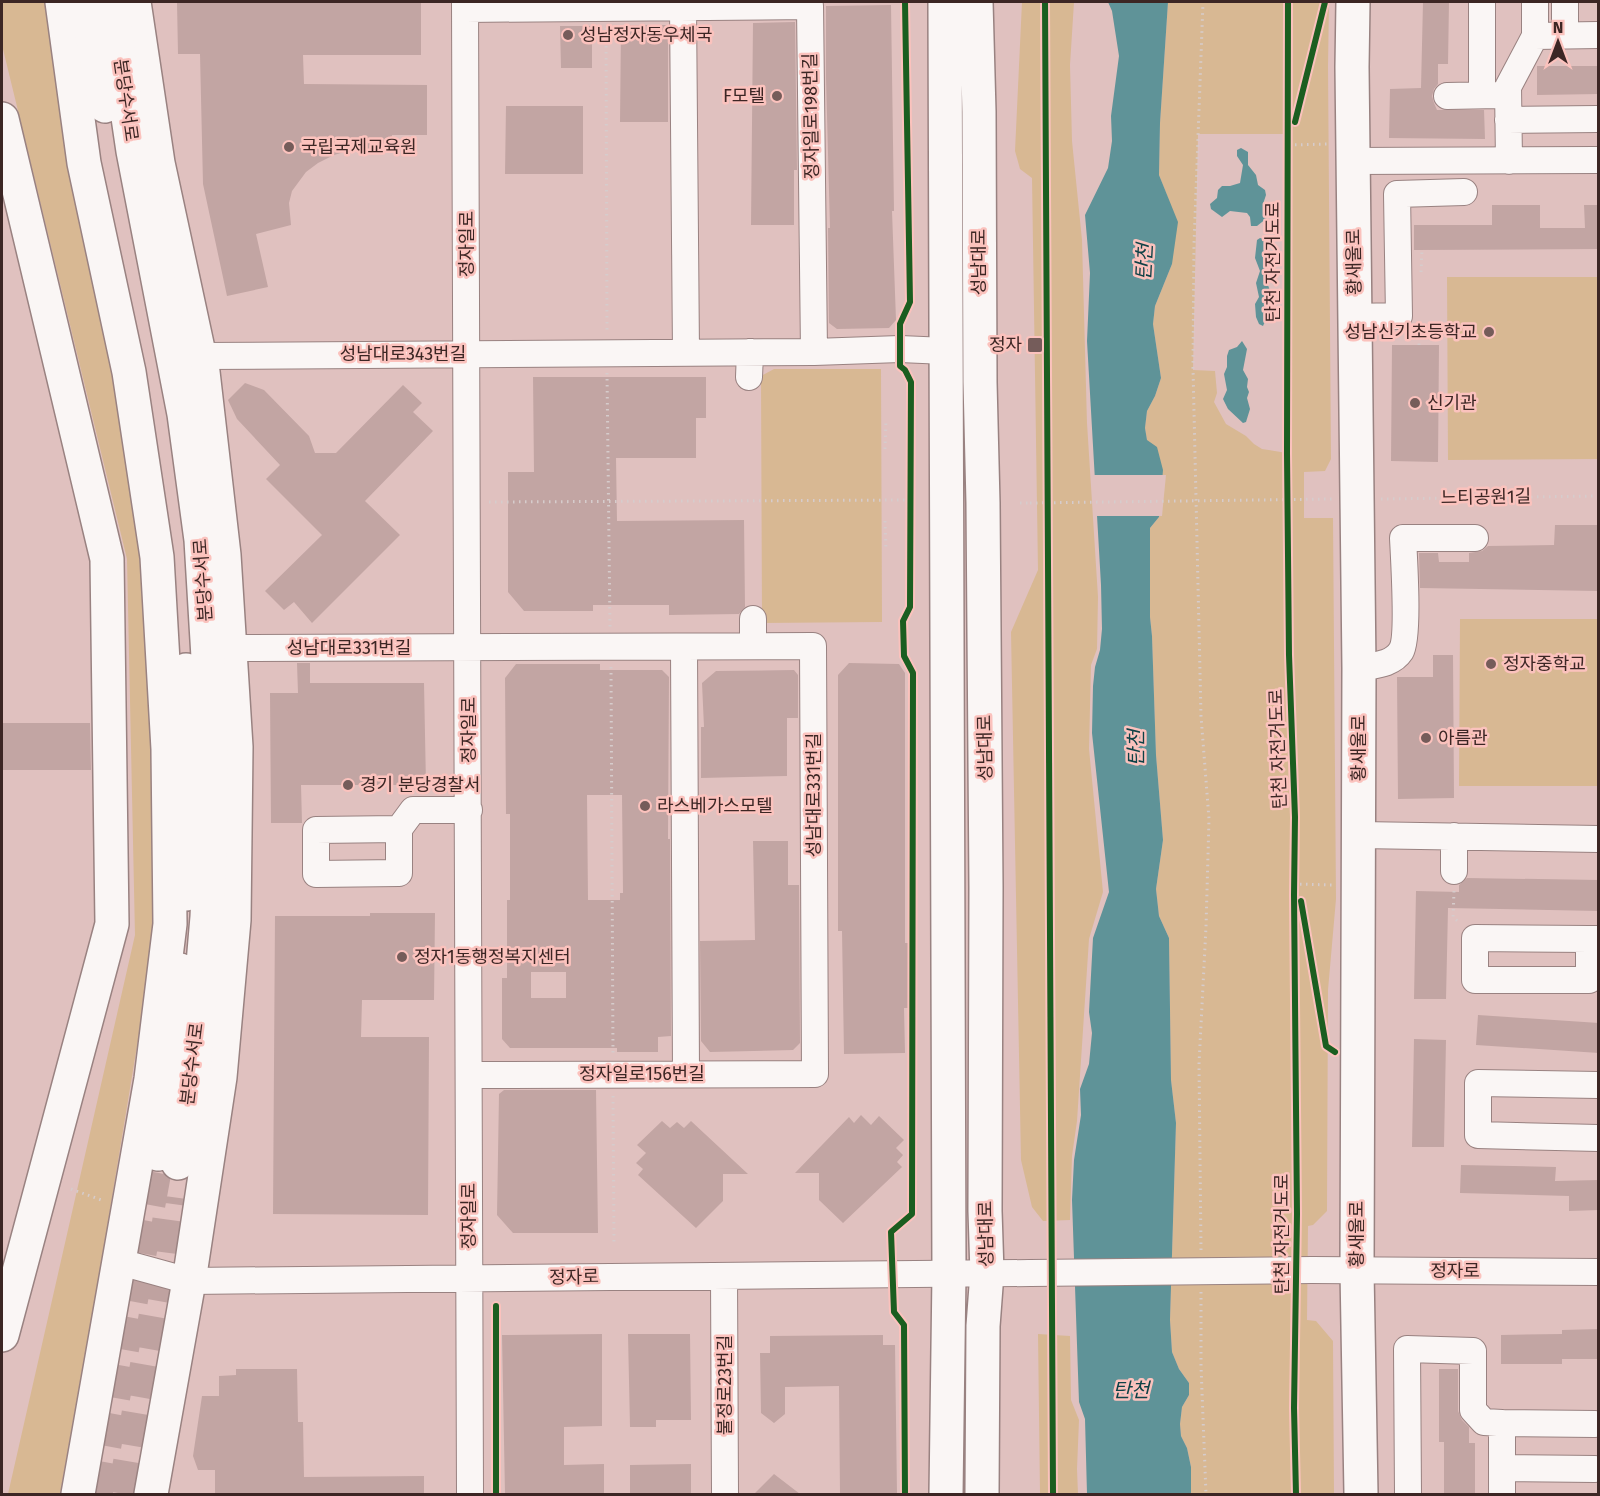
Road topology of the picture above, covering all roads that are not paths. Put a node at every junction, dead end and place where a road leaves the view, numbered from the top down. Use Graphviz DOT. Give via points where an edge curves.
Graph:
graph roads {
  1 [pos="111,2"];
  2 [pos="134,2"];
  3 [pos="945,2"];
  4 [pos="976,2"];
  5 [pos="1353,2"];
  6 [pos="1482,2"];
  7 [pos="1535,2"];
  8 [pos="1565,2"];
  9 [pos="71,5"];
  10 [pos="466,5"];
  11 [pos="683,8"];
  12 [pos="1565,35"];
  13 [pos="1599,35"];
  14 [pos="1535,36"];
  15 [pos="1482,95"];
  16 [pos="1447,96"];
  17 [pos="1508,108"];
  18 [pos="2,119"];
  19 [pos="1599,119"];
  20 [pos="1343,152"];
  21 [pos="1509,160"];
  22 [pos="1599,160"];
  23 [pos="1464,192"];
  24 [pos="1355,317"];
  25 [pos="946,351"];
  26 [pos="814,352"];
  27 [pos="686,353"];
  28 [pos="467,354"];
  29 [pos="200,356"];
  30 [pos="1475,538"];
  31 [pos="753,619"];
  32 [pos="753,646"];
  33 [pos="468,647"];
  34 [pos="684,647"];
  35 [pos="231,648"];
  36 [pos="1359,668"];
  37 [pos="469,810"];
  38 [pos="399,829"];
  39 [pos="1360,835"];
  40 [pos="1454,836"];
  41 [pos="1599,839"];
  42 [pos="1454,871"];
  43 [pos="1594,939"];
  44 [pos="686,1074"];
  45 [pos="815,1074"];
  46 [pos="470,1075"];
  47 [pos="1599,1085"];
  48 [pos="1599,1138"];
  49 [pos="120,1262"];
  50 [pos="1357,1271"];
  51 [pos="1599,1272"];
  52 [pos="987,1273"];
  53 [pos="949,1274"];
  54 [pos="724,1276"];
  55 [pos="469,1278"];
  56 [pos="189,1281"];
  57 [pos="2,1335"];
  58 [pos="1502,1423"];
  59 [pos="1594,1424"];
  60 [pos="1502,1468"];
  61 [pos="1594,1469"];
  62 [pos="78,1494"];
  63 [pos="152,1494"];
  64 [pos="470,1494"];
  65 [pos="725,1494"];
  66 [pos="946,1494"];
  67 [pos="982,1494"];
  68 [pos="1361,1494"];
  69 [pos="1408,1494"];
  70 [pos="1502,1494"];
  1 -- 9 [label="main road, 분당수서로" via="183,414 201,540 208,674 212,803 207,917 194,1069 167,1162 186,920 186,676 181,541 96,55"];
  2 -- 29 [label="main road" via="158,164"];
  3 -- 25 [label="main road, 성남대로"];
  4 -- 52 [label="main road, 성남대로"];
  5 -- 20 [label="main road, 황새울로"];
  6 -- 15 [label="street"];
  7 -- 14 [label="street"];
  8 -- 12 [label="street"];
  9 -- 49 [label="main road" via="84,163 129,372 157,557 168,749 170,924 151,1079"];
  10 -- 11 [label="street, 정자일로198번길"];
  10 -- 28 [label="street, 정자일로"];
  11 -- 26 [label="street, 정자일로198번길" via="810,6"];
  11 -- 27 [label="street"];
  12 -- 13 [label="street"];
  12 -- 14 [label="street"];
  14 -- 17 [label="street" via="1508,87"];
  15 -- 16 [label="street"];
  15 -- 17 [label="street"];
  17 -- 19 [label="street"];
  17 -- 21 [label="street"];
  18 -- 57 [label="main road" via="107,559 112,924"];
  20 -- 21 [label="street"];
  20 -- 24 [label="main road, 황새울로"];
  21 -- 22 [label="street"];
  23 -- 24 [label="street" via="1397,195 1399,316"];
  24 -- 36 [label="main road, 황새울로"];
  25 -- 26 [label="street, 성남대로343번길"];
  25 -- 53 [label="main road, 성남대로"];
  26 -- 27 [label="street, 성남대로343번길" via="750,365"];
  27 -- 28 [label="street, 성남대로343번길"];
  28 -- 29 [label="street, 성남대로343번길"];
  28 -- 33 [label="street, 정자일로"];
  29 -- 35 [label="main road"];
  30 -- 36 [label="street" via="1403,538 1402,650 1388,663"];
  31 -- 32 [label="street"];
  32 -- 34 [label="street, 성남대로331번길"];
  32 -- 45 [label="street, 성남대로331번길" via="813,646"];
  33 -- 34 [label="street, 성남대로331번길"];
  33 -- 35 [label="street, 성남대로331번길"];
  33 -- 37 [label="street, 정자일로"];
  34 -- 44 [label="street"];
  35 -- 56 [label="main road" via="236,747 234,920 220,1077"];
  36 -- 39 [label="main road, 황새울로"];
  37 -- 38 [label="street" via="413,810"];
  37 -- 46 [label="street, 정자일로"];
  39 -- 40 [label="street"];
  39 -- 50 [label="main road, 황새울로"];
  40 -- 41 [label="street"];
  40 -- 42 [label="street"];
  43 -- 43 [label="street" via="1475,938 1475,980 1589,980"];
  44 -- 45 [label="street, 정자일로156번길"];
  44 -- 46 [label="street, 정자일로156번길"];
  46 -- 55 [label="street, 정자일로"];
  47 -- 48 [label="street" via="1478,1083 1478,1135"];
  49 -- 56 [label="street, 정자로"];
  49 -- 62 [label="main road"];
  50 -- 51 [label="street, 정자로"];
  50 -- 52 [label="street, 정자로, bridge"];
  50 -- 68 [label="main road, 황새울로"];
  52 -- 53 [label="street, 정자로"];
  52 -- 67 [label="main road, 성남대로"];
  53 -- 54 [label="street, 정자로"];
  53 -- 66 [label="main road, 성남대로"];
  54 -- 55 [label="street, 정자로"];
  54 -- 65 [label="street, 불정로23번길"];
  55 -- 56 [label="street, 정자로"];
  55 -- 64 [label="street, 정자일로"];
  56 -- 63 [label="main road"];
  58 -- 59 [label="street"];
  58 -- 60 [label="street"];
  58 -- 69 [label="street" via="1484,1422 1473,1410 1473,1350 1407,1349"];
  60 -- 61 [label="street"];
  60 -- 70 [label="street"];
}
